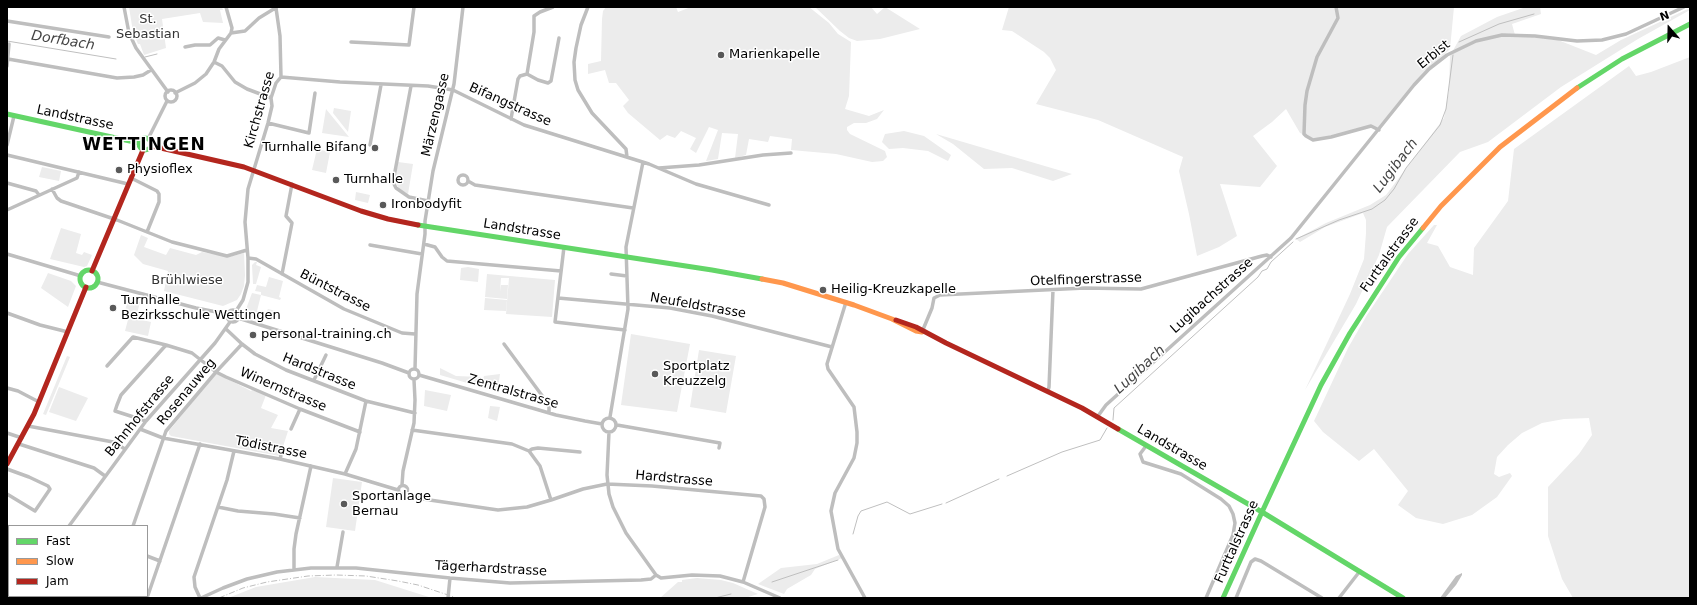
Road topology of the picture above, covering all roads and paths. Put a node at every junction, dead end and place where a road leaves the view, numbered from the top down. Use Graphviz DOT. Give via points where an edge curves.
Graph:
graph roads {
  1 [pos="124,7"];
  2 [pos="226,7"];
  3 [pos="414,7"];
  4 [pos="464,7"];
  5 [pos="553,7"];
  6 [pos="588,7"];
  7 [pos="1336,7"];
  8 [pos="1684,7"];
  9 [pos="277,8"];
  10 [pos="7,21"];
  11 [pos="1690,24"];
  12 [pos="231,33"];
  13 [pos="109,37"];
  14 [pos="558,38"];
  15 [pos="225,40"];
  16 [pos="351,42"];
  17 [pos="9,44"];
  18 [pos="185,47"];
  19 [pos="8,59"];
  20 [pos="214,62"];
  21 [pos="7,66"];
  22 [pos="151,70"];
  23 [pos="528,74"];
  24 [pos="281,77"];
  25 [pos="381,85"];
  26 [pos="411,86"];
  27 [pos="453,90"];
  28 [pos="168,92"];
  29 [pos="175,93"];
  30 [pos="315,93"];
  31 [pos="271,98"];
  32 [pos="167,101"];
  33 [pos="7,114"];
  34 [pos="14,116"];
  35 [pos="511,119"];
  36 [pos="268,123"];
  37 [pos="1379,130"];
  38 [pos="148,139"];
  39 [pos="139,143"];
  40 [pos="7,145"];
  41 [pos="370,145"];
  42 [pos="152,146"];
  43 [pos="143,150"];
  44 [pos="791,153"];
  45 [pos="7,155"];
  46 [pos="627,157"];
  47 [pos="643,162"];
  48 [pos="659,168"];
  49 [pos="253,170"];
  50 [pos="79,172"];
  51 [pos="130,181"];
  52 [pos="468,181"];
  53 [pos="7,183"];
  54 [pos="292,184"];
  55 [pos="52,190"];
  56 [pos="39,195"];
  57 [pos="428,201"];
  58 [pos="769,205"];
  59 [pos="633,208"];
  60 [pos="7,210"];
  61 [pos="114,219"];
  62 [pos="425,226"];
  63 [pos="147,232"];
  64 [pos="424,244"];
  65 [pos="370,245"];
  66 [pos="564,247"];
  67 [pos="247,250"];
  68 [pos="7,254"];
  69 [pos="422,254"];
  70 [pos="625,256"];
  71 [pos="1271,257"];
  72 [pos="248,258"];
  73 [pos="92,271"];
  74 [pos="561,271"];
  75 [pos="282,274"];
  76 [pos="611,274"];
  77 [pos="81,276"];
  78 [pos="627,276"];
  79 [pos="97,282"];
  80 [pos="86,287"];
  81 [pos="1053,290"];
  82 [pos="558,298"];
  83 [pos="846,302"];
  84 [pos="628,304"];
  85 [pos="236,311"];
  86 [pos="7,313"];
  87 [pos="227,314"];
  88 [pos="238,318"];
  89 [pos="230,322"];
  90 [pos="226,329"];
  91 [pos="625,330"];
  92 [pos="68,332"];
  93 [pos="922,332"];
  94 [pos="415,334"];
  95 [pos="242,344"];
  96 [pos="504,344"];
  97 [pos="166,345"];
  98 [pos="832,347"];
  99 [pos="326,355"];
  100 [pos="200,360"];
  101 [pos="107,366"];
  102 [pos="415,369"];
  103 [pos="216,372"];
  104 [pos="409,373"];
  105 [pos="419,375"];
  106 [pos="314,380"];
  107 [pos="414,380"];
  108 [pos="7,388"];
  109 [pos="1048,391"];
  110 [pos="39,402"];
  111 [pos="366,402"];
  112 [pos="300,409"];
  113 [pos="415,413"];
  114 [pos="549,413"];
  115 [pos="1098,416"];
  116 [pos="610,417"];
  117 [pos="146,421"];
  118 [pos="602,424"];
  119 [pos="617,425"];
  120 [pos="28,426"];
  121 [pos="140,429"];
  122 [pos="291,429"];
  123 [pos="412,430"];
  124 [pos="360,432"];
  125 [pos="609,432"];
  126 [pos="7,433"];
  127 [pos="22,438"];
  128 [pos="163,438"];
  129 [pos="19,444"];
  130 [pos="200,444"];
  131 [pos="1146,446"];
  132 [pos="284,448"];
  133 [pos="719,448"];
  134 [pos="125,449"];
  135 [pos="234,451"];
  136 [pos="529,451"];
  137 [pos="580,452"];
  138 [pos="280,459"];
  139 [pos="7,464"];
  140 [pos="311,466"];
  141 [pos="7,469"];
  142 [pos="345,474"];
  143 [pos="105,476"];
  144 [pos="607,484"];
  145 [pos="402,485"];
  146 [pos="398,490"];
  147 [pos="406,493"];
  148 [pos="7,494"];
  149 [pos="552,500"];
  150 [pos="218,507"];
  151 [pos="1262,512"];
  152 [pos="300,518"];
  153 [pos="69,525"];
  154 [pos="133,525"];
  155 [pos="343,532"];
  156 [pos="148,556"];
  157 [pos="160,561"];
  158 [pos="337,568"];
  159 [pos="294,570"];
  160 [pos="1360,571"];
  161 [pos="656,575"];
  162 [pos="450,578"];
  163 [pos="743,582"];
  164 [pos="148,595"];
  165 [pos="201,598"];
  166 [pos="448,598"];
  167 [pos="780,598"];
  168 [pos="864,598"];
  169 [pos="1206,598"];
  170 [pos="1223,598"];
  171 [pos="1236,598"];
  172 [pos="1322,598"];
  173 [pos="1340,598"];
  174 [pos="1403,598"];
  1 -- 22 [label="street" via="132,40"];
  2 -- 12 [label="street"];
  3 -- 16 [label="street" via="409,45"];
  4 -- 27 [label="street, Märzengasse"];
  5 -- 23 [label="street" via="534,16 534,37"];
  6 -- 46 [label="street" via="576,48 575,80 592,113 626,149"];
  7 -- 37 [label="street" via="1338,18 1317,57 1307,91 1304,134 1313,140 1371,126"];
  8 -- 37 [label="street, Erbist" via="1626,34 1602,40 1577,41 1516,34 1489,37 1467,44 1429,69"];
  9 -- 12 [label="street" via="259,18 245,31"];
  9 -- 24 [label="street, Kirchstrasse"];
  10 -- 13 [label="street"];
  11 -- 151 [label="main road, Furttalstrasse" via="1622,59 1566,95 1500,147 1441,206 1399,257 1350,333 1321,385"];
  12 -- 15 [label="street"];
  14 -- 23 [label="street" via="551,81 543,81"];
  15 -- 18 [label="street" via="218,38 210,45"];
  15 -- 20 [label="street"];
  17 -- 19 [label="street"];
  19 -- 21 [label="street"];
  19 -- 22 [label="street" via="117,78 143,75"];
  20 -- 29 [label="street" via="200,79"];
  20 -- 31 [label="street" via="222,66 235,82"];
  22 -- 28 [label="street"];
  23 -- 35 [label="street" via="518,79"];
  24 -- 25 [label="street, Bifangstrasse"];
  24 -- 31 [label="street, Kirchstrasse"];
  25 -- 26 [label="street, Bifangstrasse"];
  25 -- 41 [label="street"];
  26 -- 27 [label="street, Bifangstrasse"];
  26 -- 57 [label="street" via="393,182 396,188 408,197"];
  27 -- 35 [label="street, Bifangstrasse"];
  27 -- 57 [label="street, Märzengasse"];
  28 -- 29 [label="street"];
  28 -- 32 [label="street" via="165,96"];
  29 -- 32 [label="street" via="175,100"];
  30 -- 36 [label="street" via="309,133"];
  31 -- 36 [label="street, Kirchstrasse"];
  32 -- 38 [label="street"];
  33 -- 34 [label="main road, Landstrasse"];
  34 -- 39 [label="main road, Landstrasse"];
  34 -- 40 [label="street"];
  35 -- 46 [label="street, Bifangstrasse" via="538,130"];
  36 -- 49 [label="street, Kirchstrasse"];
  37 -- 71 [label="street, Erbist" via="1295,233"];
  38 -- 39 [label="main road" via="142,139"];
  38 -- 42 [label="main road"];
  39 -- 43 [label="main road"];
  42 -- 43 [label="main road" via="149,150"];
  42 -- 49 [label="main road, Landstrasse"];
  43 -- 51 [label="main road"];
  44 -- 48 [label="street"];
  45 -- 50 [label="street"];
  46 -- 47 [label="street, Bifangstrasse"];
  47 -- 48 [label="street, Bifangstrasse"];
  47 -- 59 [label="street"];
  48 -- 58 [label="street, Bifangstrasse" via="696,184"];
  49 -- 54 [label="main road, Landstrasse"];
  49 -- 67 [label="street" via="245,222"];
  50 -- 51 [label="street"];
  50 -- 55 [label="street" via="77,178"];
  51 -- 61 [label="main road"];
  51 -- 63 [label="street" via="159,194 159,202"];
  52 -- 59 [label="street" via="475,185"];
  53 -- 56 [label="street" via="36,191"];
  54 -- 62 [label="main road, Landstrasse" via="375,215"];
  54 -- 75 [label="street" via="286,216 292,222"];
  55 -- 56 [label="street"];
  55 -- 61 [label="street" via="62,201"];
  56 -- 60 [label="street"];
  57 -- 62 [label="street, Märzengasse"];
  59 -- 70 [label="street"];
  61 -- 63 [label="street"];
  61 -- 73 [label="main road"];
  62 -- 64 [label="street, Märzengasse"];
  62 -- 66 [label="main road, Landstrasse"];
  63 -- 67 [label="street" via="172,242 227,256"];
  64 -- 69 [label="street, Märzengasse"];
  64 -- 74 [label="street" via="435,247 447,261"];
  65 -- 69 [label="street"];
  66 -- 70 [label="main road, Landstrasse"];
  66 -- 74 [label="street"];
  67 -- 72 [label="street"];
  68 -- 77 [label="street"];
  69 -- 94 [label="street, Märzengasse"];
  70 -- 78 [label="street"];
  70 -- 83 [label="main road, Landstrasse" via="783,283"];
  71 -- 81 [label="street, Otelfingerstrasse" via="1262,256 1146,289"];
  71 -- 115 [label="street, Lugibachstrasse" via="1106,405"];
  72 -- 75 [label="street, Büntstrasse" via="256,258"];
  72 -- 85 [label="street" via="246,289"];
  73 -- 77 [label="main road" via="86,271"];
  73 -- 79 [label="main road" via="98,276"];
  74 -- 82 [label="street"];
  75 -- 94 [label="street, Büntstrasse" via="344,309 402,333"];
  76 -- 78 [label="street"];
  77 -- 80 [label="main road"];
  78 -- 84 [label="street"];
  79 -- 80 [label="main road" via="91,287"];
  79 -- 87 [label="street"];
  80 -- 92 [label="main road"];
  81 -- 93 [label="street, Otelfingerstrasse" via="938,296 934,299"];
  81 -- 109 [label="street"];
  82 -- 84 [label="street, Neufeldstrasse"];
  82 -- 91 [label="street" via="555,322"];
  83 -- 93 [label="main road, Landstrasse" via="916,327"];
  83 -- 98 [label="street"];
  84 -- 91 [label="street"];
  84 -- 98 [label="street, Neufeldstrasse" via="712,316"];
  85 -- 87 [label="street" via="231,310"];
  85 -- 88 [label="street"];
  86 -- 92 [label="street"];
  87 -- 89 [label="street"];
  88 -- 89 [label="street"];
  88 -- 104 [label="street"];
  89 -- 90 [label="street, Bahnhofstrasse"];
  90 -- 95 [label="street, Hardstrasse"];
  90 -- 100 [label="street, Bahnhofstrasse"];
  91 -- 116 [label="street"];
  92 -- 110 [label="main road"];
  93 -- 109 [label="main road, Landstrasse"];
  94 -- 102 [label="street, Märzengasse"];
  95 -- 103 [label="street, Rosenauweg"];
  95 -- 106 [label="street, Hardstrasse" via="270,363"];
  96 -- 114 [label="street" via="550,407"];
  97 -- 100 [label="street, Winernstrasse" via="192,353"];
  97 -- 101 [label="street, Winernstrasse" via="133,337"];
  97 -- 117 [label="street" via="121,395 115,411"];
  98 -- 168 [label="street" via="827,367 854,407 857,432 854,458 837,489 832,505 832,520 838,549"];
  99 -- 106 [label="street"];
  100 -- 103 [label="street, Winernstrasse"];
  100 -- 117 [label="street, Bahnhofstrasse"];
  102 -- 104 [label="street"];
  102 -- 105 [label="street"];
  103 -- 112 [label="street, Winernstrasse"];
  103 -- 128 [label="street, Rosenauweg" via="166,431"];
  104 -- 107 [label="street" via="410,378"];
  105 -- 107 [label="street"];
  105 -- 114 [label="street, Zentralstrasse"];
  106 -- 111 [label="street, Hardstrasse"];
  107 -- 113 [label="street"];
  108 -- 110 [label="street"];
  109 -- 115 [label="main road, Landstrasse"];
  110 -- 120 [label="main road"];
  111 -- 113 [label="street, Hardstrasse"];
  111 -- 124 [label="street"];
  112 -- 122 [label="street"];
  112 -- 124 [label="street, Winernstrasse"];
  113 -- 123 [label="street"];
  114 -- 118 [label="street, Zentralstrasse"];
  115 -- 131 [label="main road, Landstrasse"];
  116 -- 118 [label="street"];
  116 -- 119 [label="street"];
  117 -- 121 [label="street, Bahnhofstrasse"];
  118 -- 125 [label="street"];
  119 -- 125 [label="street"];
  119 -- 133 [label="street" via="720,443"];
  120 -- 127 [label="main road"];
  120 -- 134 [label="street" via="113,442"];
  121 -- 128 [label="street, Tödistrasse"];
  121 -- 134 [label="street, Bahnhofstrasse"];
  123 -- 136 [label="street" via="512,444"];
  123 -- 145 [label="street"];
  124 -- 142 [label="street"];
  125 -- 144 [label="street"];
  126 -- 127 [label="street"];
  127 -- 129 [label="main road"];
  128 -- 130 [label="street, Tödistrasse"];
  128 -- 154 [label="street, Rosenauweg"];
  129 -- 139 [label="main road"];
  129 -- 143 [label="street" via="94,468"];
  130 -- 135 [label="street, Tödistrasse"];
  130 -- 157 [label="street"];
  131 -- 151 [label="main road, Landstrasse"];
  131 -- 169 [label="street" via="1140,454 1143,462 1180,474 1221,499 1233,514 1233,535"];
  132 -- 138 [label="street"];
  134 -- 143 [label="street, Bahnhofstrasse"];
  135 -- 138 [label="street, Tödistrasse"];
  135 -- 150 [label="street"];
  136 -- 137 [label="street" via="538,448"];
  136 -- 149 [label="street" via="540,466"];
  138 -- 140 [label="street, Tödistrasse"];
  140 -- 142 [label="street, Tödistrasse"];
  140 -- 152 [label="street"];
  141 -- 148 [label="street" via="50,488 35,510"];
  142 -- 146 [label="street, Tödistrasse"];
  143 -- 153 [label="street, Bahnhofstrasse"];
  144 -- 149 [label="street, Hardstrasse"];
  144 -- 161 [label="street" via="621,524"];
  144 -- 163 [label="street, Hardstrasse" via="761,496 765,507"];
  145 -- 146 [label="street"];
  145 -- 147 [label="street" via="407,488"];
  146 -- 147 [label="street" via="401,494"];
  147 -- 149 [label="street, Hardstrasse" via="416,498 498,510 527,507"];
  150 -- 152 [label="street"];
  150 -- 165 [label="street" via="194,577 195,588"];
  151 -- 160 [label="main road, Landstrasse"];
  151 -- 170 [label="main road, Furttalstrasse"];
  152 -- 159 [label="street" via="294,542"];
  155 -- 158 [label="street"];
  156 -- 157 [label="street"];
  157 -- 164 [label="street"];
  158 -- 159 [label="street, Tägerhardstrasse"];
  158 -- 162 [label="street, Tägerhardstrasse"];
  159 -- 165 [label="street, Tägerhardstrasse" via="247,579"];
  160 -- 173 [label="street"];
  160 -- 174 [label="main road, Landstrasse"];
  161 -- 162 [label="street, Tägerhardstrasse" via="651,579 641,580 529,583"];
  161 -- 163 [label="street, Tägerhardstrasse" via="661,578 712,575"];
  162 -- 166 [label="street"];
  163 -- 167 [label="street, Tägerhardstrasse"];
  171 -- 172 [label="street" via="1251,562 1255,559"];
}
